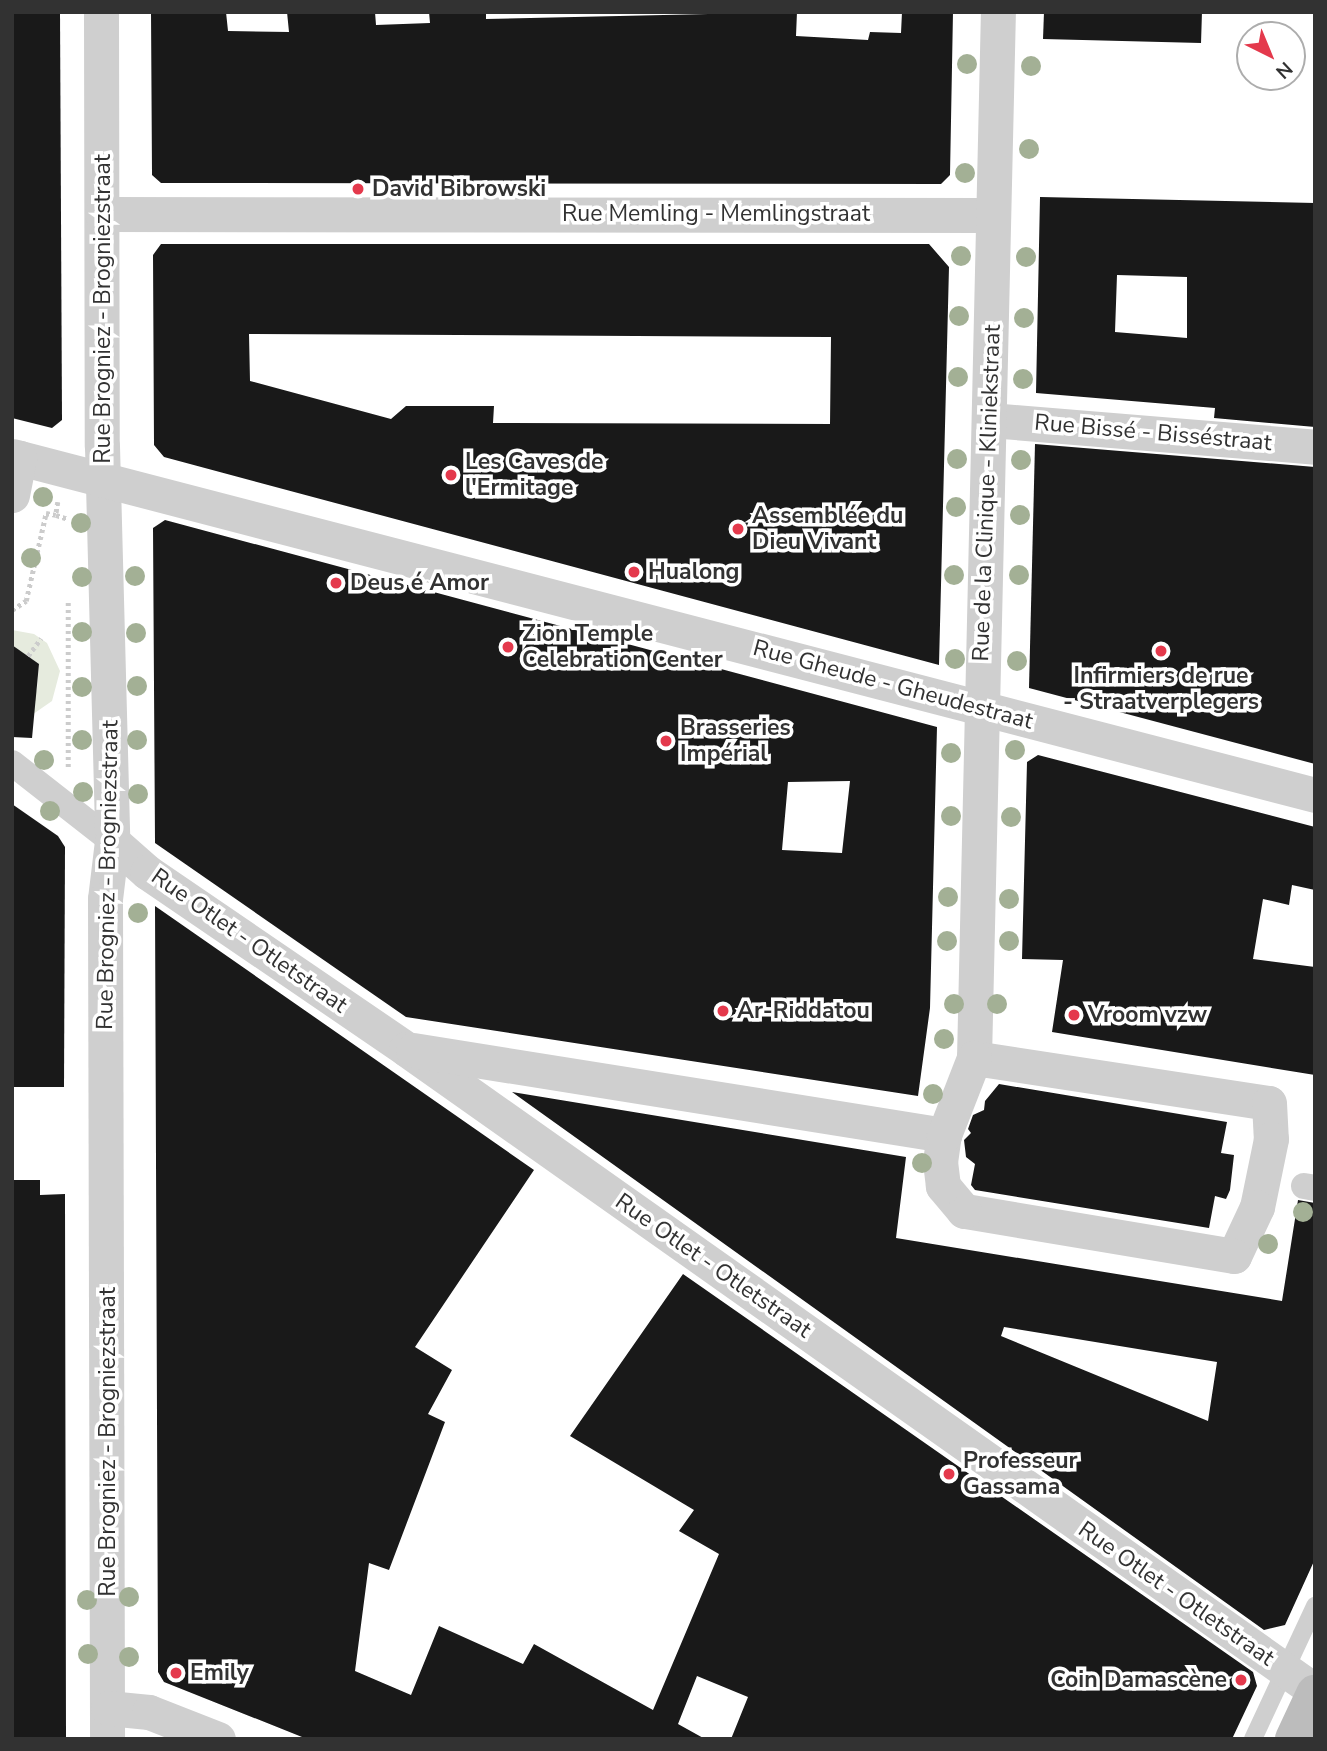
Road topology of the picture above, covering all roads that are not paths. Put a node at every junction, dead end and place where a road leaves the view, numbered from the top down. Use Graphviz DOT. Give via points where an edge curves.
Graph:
graph roads {
  1 [pos="101,12"];
  2 [pos="998,12"];
  3 [pos="102,214"];
  4 [pos="993,215"];
  5 [pos="990,420"];
  6 [pos="1315,447"];
  7 [pos="16,457"];
  8 [pos="104,481"];
  9 [pos="12,495"];
  10 [pos="981,708"];
  11 [pos="12,763"];
  12 [pos="1315,795"];
  13 [pos="112,841"];
  14 [pos="406,1049"];
  15 [pos="974,1058"];
  16 [pos="944,1135"];
  17 [pos="1315,1606"];
  18 [pos="1284,1670"];
  19 [pos="1315,1692"];
  20 [pos="107,1723"];
  21 [pos="218,1739"];
  22 [pos="1253,1739"];
  23 [pos="1294,1739"];
  1 -- 3 [label="street, Rue Brogniez - Brogniezstraat"];
  2 -- 4 [label="street, Rue de la Clinique - Kliniekstraat"];
  3 -- 4 [label="street, Rue Memling - Memlingstraat"];
  3 -- 8 [label="street, Rue Brogniez - Brogniezstraat"];
  4 -- 5 [label="street, Rue de la Clinique - Kliniekstraat"];
  5 -- 6 [label="street, Rue Bissé - Bisséstraat"];
  5 -- 10 [label="street, Rue de la Clinique - Kliniekstraat"];
  7 -- 8 [label="street, Rue Gheude - Gheudestraat"];
  7 -- 9 [label="street"];
  8 -- 10 [label="street, Rue Gheude - Gheudestraat"];
  8 -- 13 [label="street, Rue Brogniez - Brogniezstraat"];
  10 -- 12 [label="street, Rue Gheude - Gheudestraat"];
  10 -- 15 [label="street, Rue de la Clinique - Kliniekstraat"];
  11 -- 13 [label="street"];
  13 -- 14 [label="street, Rue Otlet - Otletstraat" via="148,872"];
  13 -- 20 [label="street, Rue Brogniez - Brogniezstraat" via="105,898"];
  14 -- 16 [label="street"];
  14 -- 18 [label="street, Rue Otlet - Otletstraat"];
  15 -- 16 [label="street"];
  15 -- 16 [label="street" via="1269,1103 1271,1139 1257,1207 1234,1256 983,1216 964,1211 943,1186"];
  17 -- 18 [label="lane"];
  18 -- 19 [label="street, Rue Otlet - Otletstraat"];
  18 -- 22 [label="lane"];
  19 -- 23 [label="main road"];
  20 -- 21 [label="street" via="149,1712"];
}
